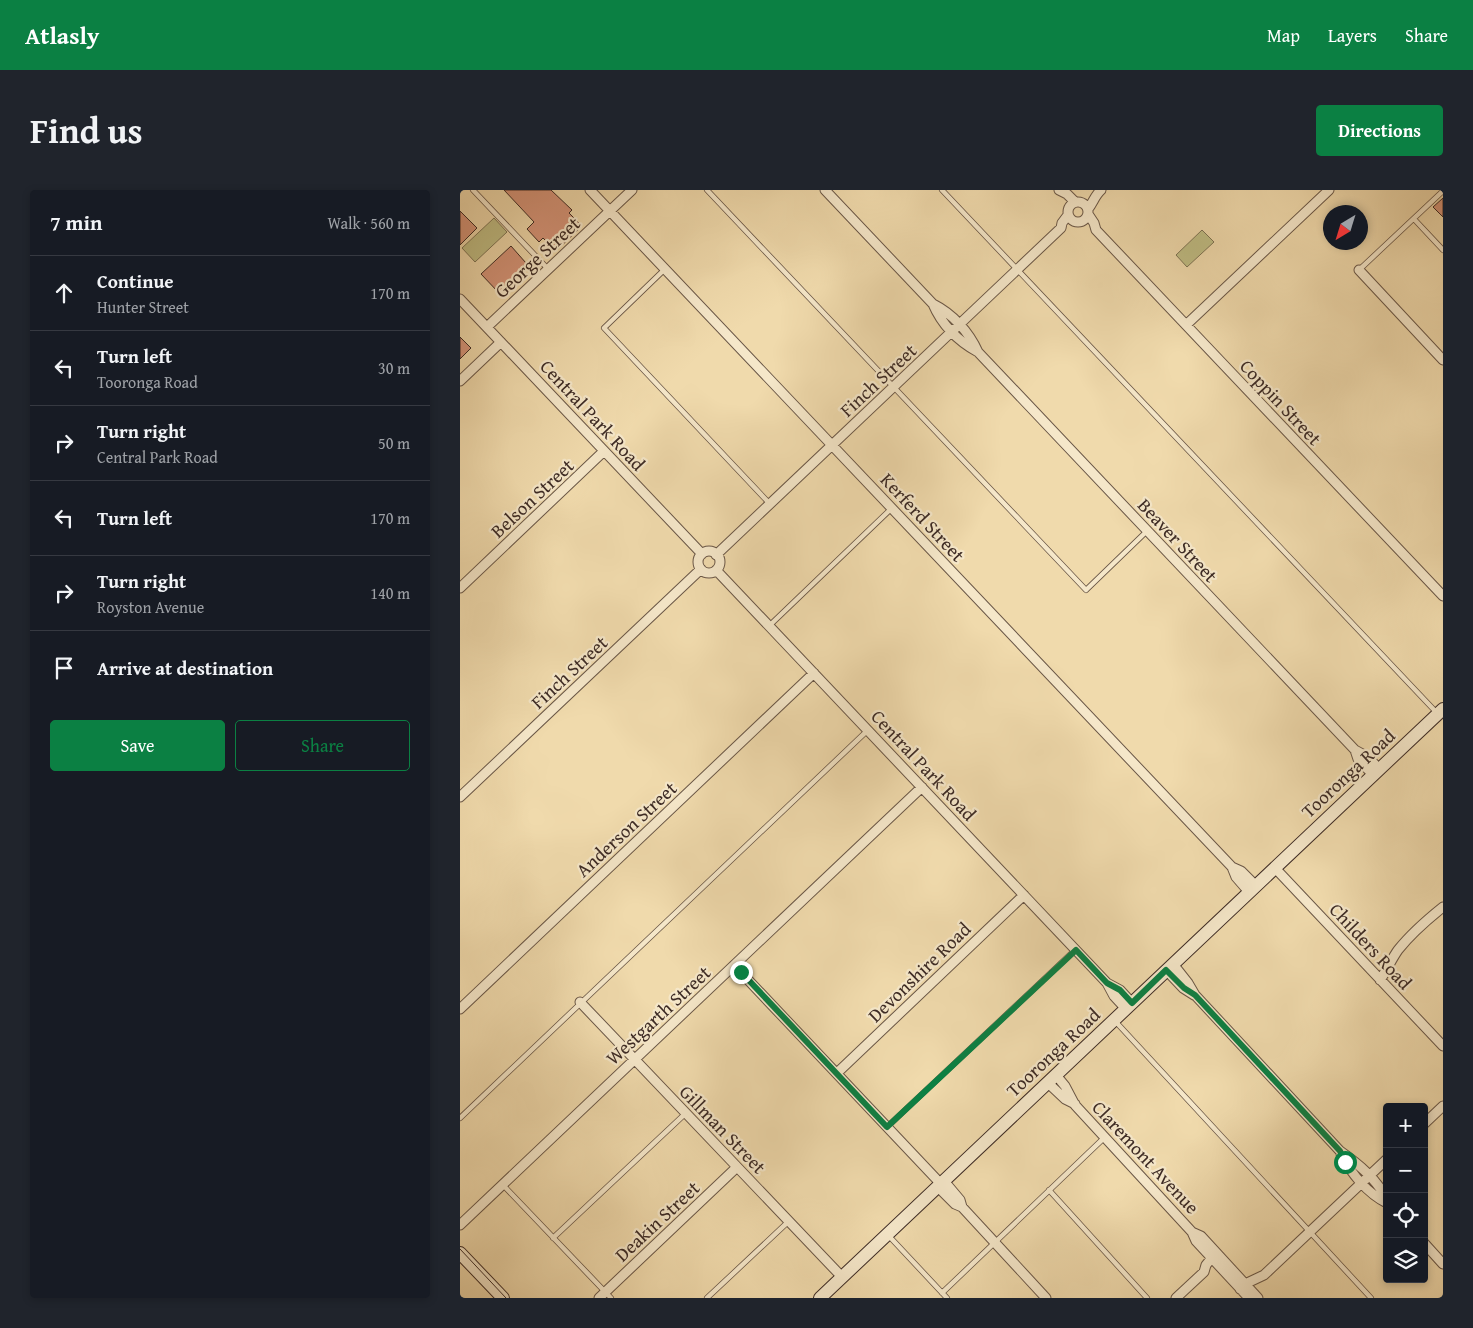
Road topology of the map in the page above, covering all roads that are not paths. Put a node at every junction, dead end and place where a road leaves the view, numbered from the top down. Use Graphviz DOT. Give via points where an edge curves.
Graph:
graph roads {
  1 [pos="473,190"];
  2 [pos="590,190"];
  3 [pos="632,190"];
  4 [pos="707,190"];
  5 [pos="825,190"];
  6 [pos="942,190"];
  7 [pos="1329,190"];
  8 [pos="1059,191"];
  9 [pos="1443,191"];
  10 [pos="1099,192"];
  11 [pos="1083,207"];
  12 [pos="610,211"];
  13 [pos="1073,217"];
  14 [pos="1414,218"];
  15 [pos="1096,230"];
  16 [pos="1443,250"];
  17 [pos="548,269"];
  18 [pos="665,269"];
  19 [pos="1017,270"];
  20 [pos="1359,270"];
  21 [pos="460,299"];
  22 [pos="933,304"];
  23 [pos="959,325"];
  24 [pos="1186,325"];
  25 [pos="487,327"];
  26 [pos="952,332"];
  27 [pos="501,342"];
  28 [pos="978,352"];
  29 [pos="1443,360"];
  30 [pos="460,381"];
  31 [pos="894,387"];
  32 [pos="832,445"];
  33 [pos="604,452"];
  34 [pos="770,504"];
  35 [pos="892,508"];
  36 [pos="1147,531"];
  37 [pos="702,554"];
  38 [pos="716,555"];
  39 [pos="701,569"];
  40 [pos="716,570"];
  41 [pos="460,588"];
  42 [pos="1443,596"];
  43 [pos="769,626"];
  44 [pos="814,674"];
  45 [pos="1440,712"];
  46 [pos="868,730"];
  47 [pos="1376,772"];
  48 [pos="922,787"];
  49 [pos="460,797"];
  50 [pos="1275,868"];
  51 [pos="1252,889"];
  52 [pos="1024,895"];
  53 [pos="1443,907"];
  54 [pos="1076,950"];
  55 [pos="1390,961"];
  56 [pos="734,965"];
  57 [pos="1169,967"];
  58 [pos="1371,971"];
  59 [pos="1380,980"];
  60 [pos="580,1002"];
  61 [pos="1129,1006"];
  62 [pos="460,1009"];
  63 [pos="1114,1020"];
  64 [pos="1443,1046"];
  65 [pos="634,1059"];
  66 [pos="836,1073"];
  67 [pos="1052,1079"];
  68 [pos="1443,1106"];
  69 [pos="686,1113"];
  70 [pos="460,1118"];
  71 [pos="1428,1120"];
  72 [pos="887,1127"];
  73 [pos="1105,1137"];
  74 [pos="1340,1151"];
  75 [pos="1383,1163"];
  76 [pos="737,1167"];
  77 [pos="1369,1176"];
  78 [pos="1362,1182"];
  79 [pos="941,1184"];
  80 [pos="502,1185"];
  81 [pos="1049,1190"];
  82 [pos="1383,1193"];
  83 [pos="1383,1200"];
  84 [pos="789,1221"];
  85 [pos="460,1225"];
  86 [pos="1310,1232"];
  87 [pos="887,1234"];
  88 [pos="553,1238"];
  89 [pos="994,1242"];
  90 [pos="1428,1247"];
  91 [pos="460,1253"];
  92 [pos="1214,1255"];
  93 [pos="1222,1264"];
  94 [pos="1443,1264"];
  95 [pos="1204,1272"];
  96 [pos="1264,1275"];
  97 [pos="842,1277"];
  98 [pos="1242,1286"];
  99 [pos="942,1292"];
  100 [pos="605,1296"];
  101 [pos="1252,1297"];
  102 [pos="503,1298"];
  103 [pos="706,1298"];
  104 [pos="820,1298"];
  105 [pos="947,1298"];
  106 [pos="1046,1298"];
  107 [pos="1147,1298"];
  108 [pos="1176,1298"];
  109 [pos="1371,1298"];
  1 -- 17 [label="lane"];
  2 -- 12 [label="street, Kerferd Street"];
  3 -- 12 [label="street, George Street"];
  4 -- 31 [label="lane"];
  5 -- 22 [label="street, Beaver Street"];
  6 -- 19 [label="lane"];
  7 -- 24 [label="street"];
  8 -- 11 [label="street"];
  8 -- 13 [label="street"];
  9 -- 14 [label="lane"];
  10 -- 11 [label="street" via="1094,202"];
  11 -- 13 [label="street" via="1085,219"];
  11 -- 13 [label="street" via="1071,204"];
  11 -- 15 [label="street, Coppin Street"];
  12 -- 17 [label="street, George Street"];
  12 -- 18 [label="street, Kerferd Street"];
  13 -- 15 [label="street, Coppin Street"];
  13 -- 19 [label="street, Finch Street" via="1062,223 1061,228"];
  14 -- 16 [label="lane"];
  14 -- 20 [label="lane"];
  15 -- 24 [label="street, Coppin Street"];
  17 -- 25 [label="street, George Street"];
  18 -- 32 [label="street, Kerferd Street"];
  18 -- 34 [label="lane" via="604,328"];
  19 -- 23 [label="street, Finch Street"];
  19 -- 45 [label="lane"];
  20 -- 29 [label="street"];
  21 -- 25 [label="street, Central Park Road"];
  22 -- 23 [label="street, Beaver Street" via="945,310"];
  22 -- 26 [label="street, Beaver Street"];
  23 -- 26 [label="street, Finch Street"];
  23 -- 28 [label="street, Beaver Street"];
  24 -- 42 [label="street, Coppin Street"];
  25 -- 27 [label="street, Central Park Road"];
  26 -- 28 [label="street, Beaver Street"];
  26 -- 31 [label="street, Finch Street"];
  27 -- 30 [label="street"];
  27 -- 33 [label="street, Central Park Road"];
  28 -- 36 [label="street, Beaver Street"];
  31 -- 32 [label="street, Finch Street"];
  31 -- 36 [label="lane" via="1086,590"];
  32 -- 34 [label="street, Finch Street"];
  32 -- 35 [label="street, Kerferd Street"];
  33 -- 37 [label="street, Central Park Road"];
  33 -- 41 [label="street, Belson Street"];
  34 -- 38 [label="street, Finch Street"];
  35 -- 43 [label="lane"];
  35 -- 51 [label="street, Kerferd Street" via="1232,867 1241,871"];
  36 -- 47 [label="street, Beaver Street" via="1355,750 1368,757"];
  37 -- 38 [label="street"];
  37 -- 39 [label="street" via="698,562"];
  38 -- 40 [label="street" via="720,562"];
  39 -- 40 [label="street" via="709,573"];
  39 -- 49 [label="street, Finch Street"];
  40 -- 43 [label="street, Central Park Road"];
  43 -- 44 [label="street, Central Park Road"];
  44 -- 46 [label="street, Central Park Road"];
  44 -- 62 [label="street, Anderson Street"];
  45 -- 47 [label="main road, Tooronga Road"];
  46 -- 48 [label="street, Central Park Road"];
  46 -- 60 [label="lane"];
  47 -- 50 [label="main road, Tooronga Road"];
  48 -- 52 [label="street, Central Park Road"];
  48 -- 56 [label="street, Westgarth Street"];
  50 -- 51 [label="main road, Tooronga Road"];
  50 -- 58 [label="street, Childers Road"];
  51 -- 57 [label="main road, Tooronga Road"];
  52 -- 54 [label="street, Central Park Road"];
  52 -- 66 [label="street, Devonshire Road"];
  53 -- 55 [label="street" via="1403,944"];
  54 -- 61 [label="street, Central Park Road" via="1107,983 1120,990"];
  54 -- 72 [label="lane"];
  55 -- 58 [label="street"];
  55 -- 59 [label="street"];
  56 -- 65 [label="street, Westgarth Street"];
  56 -- 66 [label="street"];
  57 -- 61 [label="main road, Tooronga Road"];
  57 -- 74 [label="street" via="1188,983 1195,995"];
  58 -- 59 [label="street, Childers Road"];
  59 -- 64 [label="street, Childers Road"];
  60 -- 65 [label="street, Gillman Street"];
  60 -- 70 [label="lane"];
  61 -- 63 [label="main road, Tooronga Road"];
  63 -- 67 [label="main road, Tooronga Road"];
  63 -- 86 [label="lane"];
  65 -- 69 [label="street, Gillman Street"];
  65 -- 80 [label="street, Westgarth Street"];
  66 -- 72 [label="street"];
  67 -- 73 [label="street, Claremont Avenue" via="1065,1086 1075,1105"];
  67 -- 79 [label="main road, Tooronga Road"];
  68 -- 71 [label="street"];
  69 -- 76 [label="street, Gillman Street"];
  69 -- 88 [label="lane"];
  72 -- 79 [label="street"];
  73 -- 81 [label="lane"];
  73 -- 92 [label="street, Claremont Avenue" via="1192,1232 1196,1241"];
  74 -- 77 [label="street"];
  74 -- 78 [label="street"];
  75 -- 77 [label="street"];
  76 -- 84 [label="street, Gillman Street"];
  76 -- 100 [label="street, Deakin Street"];
  77 -- 78 [label="street"];
  77 -- 82 [label="street"];
  78 -- 83 [label="street"];
  78 -- 86 [label="street"];
  79 -- 87 [label="main road, Tooronga Road"];
  79 -- 89 [label="street" via="960,1200 962,1207"];
  80 -- 85 [label="street, Westgarth Street"];
  80 -- 88 [label="lane"];
  81 -- 89 [label="lane"];
  81 -- 107 [label="lane"];
  84 -- 97 [label="street, Gillman Street"];
  84 -- 103 [label="lane"];
  86 -- 96 [label="street"];
  86 -- 109 [label="lane"];
  87 -- 97 [label="main road, Tooronga Road"];
  87 -- 99 [label="lane"];
  88 -- 100 [label="lane"];
  89 -- 99 [label="lane"];
  89 -- 106 [label="street"];
  90 -- 94 [label="street"];
  91 -- 102 [label="main road"];
  92 -- 93 [label="street, Claremont Avenue"];
  92 -- 95 [label="street"];
  93 -- 95 [label="street"];
  93 -- 98 [label="street, Claremont Avenue"];
  95 -- 108 [label="street"];
  96 -- 98 [label="street"];
  96 -- 101 [label="street"];
  97 -- 104 [label="main road, Tooronga Road"];
  98 -- 101 [label="street, Claremont Avenue"];
  99 -- 105 [label="lane"];
}
